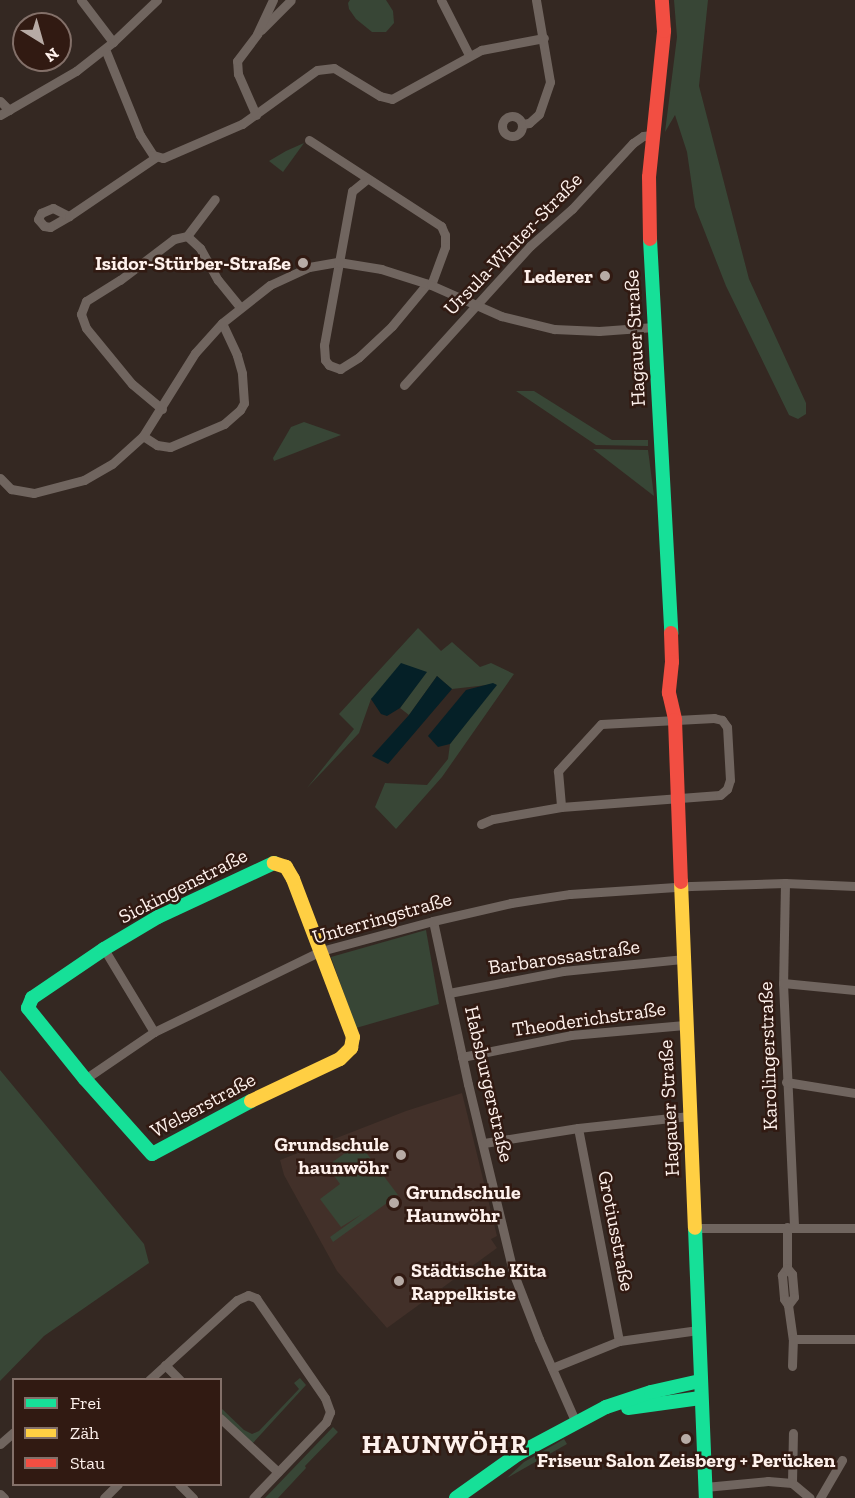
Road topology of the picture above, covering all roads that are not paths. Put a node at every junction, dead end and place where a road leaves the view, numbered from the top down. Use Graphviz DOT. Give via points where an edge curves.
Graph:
graph roads {
  1 [pos="81,0"];
  2 [pos="157,0"];
  3 [pos="273,0"];
  4 [pos="291,0"];
  5 [pos="441,0"];
  6 [pos="536,0"];
  7 [pos="662,0"];
  8 [pos="256,34"];
  9 [pos="544,38"];
  10 [pos="113,42"];
  11 [pos="105,49"];
  12 [pos="469,55"];
  13 [pos="0,100"];
  14 [pos="4,112"];
  15 [pos="256,115"];
  16 [pos="522,124"];
  17 [pos="652,135"];
  18 [pos="309,140"];
  19 [pos="156,157"];
  20 [pos="367,179"];
  21 [pos="215,199"];
  22 [pos="69,216"];
  23 [pos="187,236"];
  24 [pos="338,262"];
  25 [pos="429,284"];
  26 [pos="477,305"];
  27 [pos="240,307"];
  28 [pos="222,323"];
  29 [pos="654,327"];
  30 [pos="404,385"];
  31 [pos="162,409"];
  32 [pos="143,436"];
  33 [pos="0,478"];
  34 [pos="674,718"];
  35 [pos="677,797"];
  36 [pos="561,807"];
  37 [pos="482,824"];
  38 [pos="785,884"];
  39 [pos="681,886"];
  40 [pos="855,886"];
  41 [pos="432,921"];
  42 [pos="104,949"];
  43 [pos="321,951"];
  44 [pos="684,959"];
  45 [pos="783,983"];
  46 [pos="855,990"];
  47 [pos="449,993"];
  48 [pos="28,1008"];
  49 [pos="685,1025"];
  50 [pos="154,1032"];
  51 [pos="462,1057"];
  52 [pos="85,1079"];
  53 [pos="786,1082"];
  54 [pos="855,1094"];
  55 [pos="689,1116"];
  56 [pos="578,1128"];
  57 [pos="484,1143"];
  58 [pos="790,1227"];
  59 [pos="695,1228"];
  60 [pos="855,1228"];
  61 [pos="698,1330"];
  62 [pos="793,1339"];
  63 [pos="855,1339"];
  64 [pos="618,1341"];
  65 [pos="165,1365"];
  66 [pos="792,1366"];
  67 [pos="552,1368"];
  68 [pos="151,1378"];
  69 [pos="178,1378"];
  70 [pos="700,1382"];
  71 [pos="700,1398"];
  72 [pos="592,1415"];
  73 [pos="222,1420"];
  74 [pos="576,1423"];
  75 [pos="792,1433"];
  76 [pos="12,1434"];
  77 [pos="0,1444"];
  78 [pos="842,1460"];
  79 [pos="278,1472"];
  80 [pos="792,1483"];
  81 [pos="117,1486"];
  82 [pos="180,1486"];
  83 [pos="706,1492"];
  84 [pos="0,1494"];
  85 [pos="4,1498"];
  86 [pos="104,1498"];
  87 [pos="193,1498"];
  88 [pos="253,1498"];
  89 [pos="456,1498"];
  90 [pos="810,1498"];
  91 [pos="820,1498"];
  1 -- 10 [label="street"];
  2 -- 10 [label="street"];
  3 -- 8 [label="street"];
  4 -- 8 [label="street"];
  5 -- 12 [label="street"];
  6 -- 9 [label="street"];
  7 -- 17 [label="street, Hagauer Straße" via="664,31"];
  8 -- 15 [label="street" via="240,56 237,68"];
  9 -- 12 [label="street" via="490,46"];
  9 -- 16 [label="street" via="549,91 539,114"];
  10 -- 11 [label="street"];
  11 -- 14 [label="street" via="57,84"];
  11 -- 19 [label="street" via="140,135"];
  12 -- 15 [label="street" via="392,99 334,68 317,70"];
  13 -- 14 [label="street"];
  15 -- 19 [label="street" via="168,157"];
  17 -- 26 [label="street, Ursula-Winter-Straße" via="633,143"];
  17 -- 29 [label="street, Hagauer Straße" via="649,177"];
  18 -- 20 [label="street"];
  19 -- 22 [label="street"];
  20 -- 24 [label="street" via="352,191"];
  20 -- 25 [label="street" via="441,226 445,247"];
  21 -- 23 [label="street"];
  23 -- 27 [label="street" via="200,248 218,280"];
  23 -- 31 [label="street" via="174,239 86,301 81,314 114,365"];
  24 -- 25 [label="street" via="381,269"];
  24 -- 25 [label="street" via="324,345 326,360 336,369 346,367 376,342"];
  24 -- 27 [label="street" via="291,274"];
  25 -- 26 [label="street"];
  26 -- 29 [label="street" via="521,322 554,329"];
  26 -- 30 [label="street, Ursula-Winter-Straße"];
  27 -- 28 [label="street"];
  28 -- 31 [label="street" via="195,352"];
  28 -- 32 [label="street" via="242,373 244,403 240,410 224,424 170,447 157,445"];
  29 -- 34 [label="street, Hagauer Straße" via="672,674 669,693"];
  31 -- 32 [label="street"];
  32 -- 33 [label="street" via="98,473 67,486 34,493 11,489"];
  34 -- 35 [label="street, Hagauer Straße"];
  34 -- 35 [label="street" via="714,718 725,723 730,780 720,795"];
  34 -- 36 [label="street" via="598,726 557,773"];
  35 -- 36 [label="street"];
  35 -- 39 [label="street, Hagauer Straße"];
  36 -- 37 [label="street"];
  38 -- 39 [label="street, Unterringstraße"];
  38 -- 40 [label="street, Unterringstraße"];
  38 -- 45 [label="street, Karolingerstraße"];
  39 -- 41 [label="street, Unterringstraße" via="570,894"];
  39 -- 44 [label="street, Hagauer Straße"];
  41 -- 43 [label="street, Unterringstraße"];
  41 -- 47 [label="street, Habsburgerstraße"];
  42 -- 43 [label="street, Sickingenstraße" via="158,917 274,863 290,873"];
  42 -- 48 [label="street, Sickingenstraße" via="32,998"];
  42 -- 50 [label="street"];
  43 -- 50 [label="street, Unterringstraße"];
  43 -- 52 [label="street, Welserstraße" via="353,1036 351,1048 340,1059 268,1092 156,1154 147,1151"];
  44 -- 47 [label="street, Barbarossastraße" via="563,971"];
  44 -- 49 [label="street, Hagauer Straße"];
  45 -- 46 [label="street"];
  45 -- 53 [label="street, Karolingerstraße"];
  47 -- 51 [label="street, Habsburgerstraße"];
  48 -- 52 [label="street, Welserstraße"];
  49 -- 51 [label="street, Theoderichstraße" via="571,1035"];
  49 -- 55 [label="street, Hagauer Straße"];
  50 -- 52 [label="street, Unterringstraße"];
  51 -- 57 [label="street, Habsburgerstraße"];
  53 -- 54 [label="street"];
  53 -- 58 [label="street, Karolingerstraße"];
  55 -- 56 [label="street"];
  55 -- 59 [label="street, Hagauer Straße"];
  56 -- 57 [label="street"];
  56 -- 64 [label="street, Grotiusstraße"];
  57 -- 67 [label="street, Habsburgerstraße" via="513,1272"];
  58 -- 59 [label="street"];
  58 -- 60 [label="street"];
  58 -- 62 [label="street, Karolingerstraße" via="787,1268 782,1275"];
  59 -- 61 [label="street, Hagauer Straße"];
  61 -- 64 [label="street"];
  61 -- 70 [label="street, Hagauer Straße"];
  62 -- 63 [label="street"];
  62 -- 66 [label="street, Karolingerstraße"];
  64 -- 67 [label="street"];
  65 -- 68 [label="street"];
  65 -- 69 [label="street"];
  65 -- 79 [label="street" via="237,1300 248,1295 256,1298 330,1408 326,1422"];
  67 -- 74 [label="street, Habsburgerstraße"];
  70 -- 71 [label="street, Hagauer Straße"];
  70 -- 72 [label="street" via="651,1392"];
  71 -- 72 [label="street" via="647,1403"];
  71 -- 83 [label="street, Hagauer Straße"];
  72 -- 74 [label="street"];
  73 -- 79 [label="street"];
  74 -- 89 [label="street" via="518,1454"];
  75 -- 80 [label="street"];
  76 -- 77 [label="street"];
  78 -- 91 [label="street"];
  79 -- 88 [label="street"];
  80 -- 83 [label="street" via="768,1481"];
  80 -- 90 [label="street"];
  81 -- 86 [label="street"];
  82 -- 87 [label="street"];
  84 -- 85 [label="street"];
}
